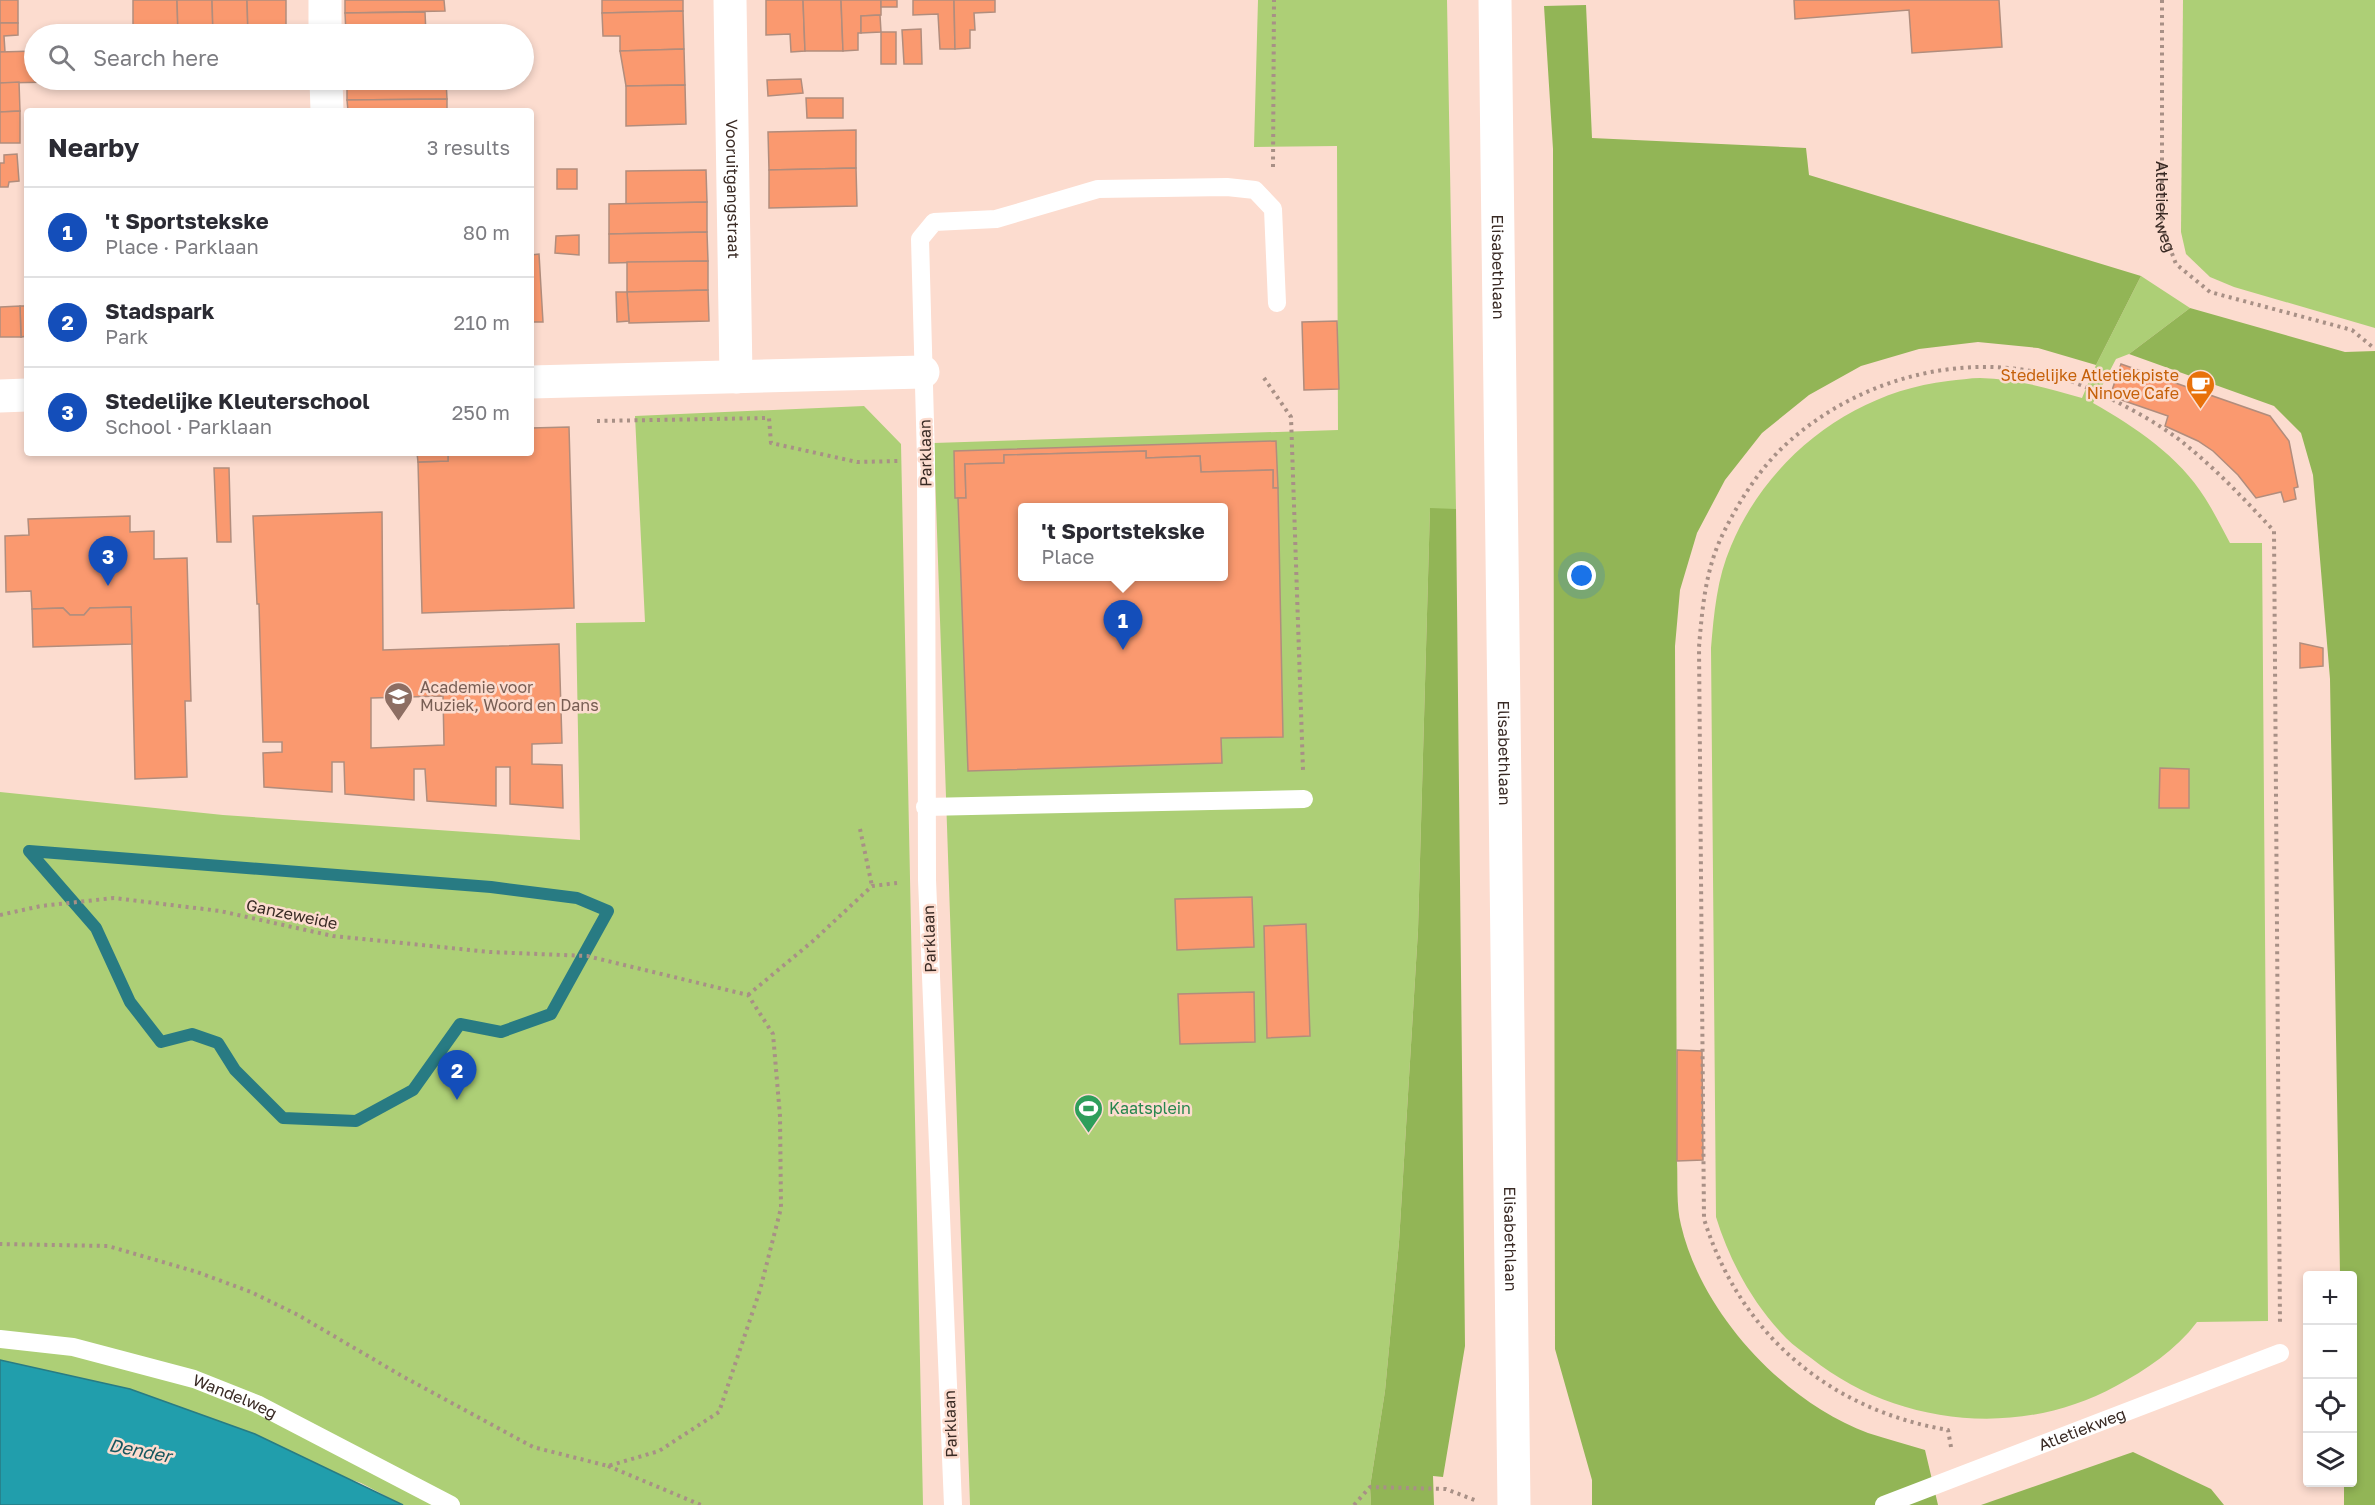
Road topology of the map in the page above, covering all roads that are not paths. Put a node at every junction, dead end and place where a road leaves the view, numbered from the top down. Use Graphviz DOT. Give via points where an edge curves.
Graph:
graph roads {
  1 [pos="324,0"];
  2 [pos="730,0"];
  3 [pos="1495,0"];
  4 [pos="325,24"];
  5 [pos="326,90"];
  6 [pos="327,108"];
  7 [pos="1277,303"];
  8 [pos="923,372"];
  9 [pos="736,377"];
  10 [pos="534,382"];
  11 [pos="24,395"];
  12 [pos="0,396"];
  13 [pos="1304,799"];
  14 [pos="925,807"];
  15 [pos="0,1339"];
  16 [pos="2280,1353"];
  17 [pos="452,1505"];
  18 [pos="953,1505"];
  19 [pos="1514,1505"];
  20 [pos="1884,1505"];
  1 -- 4 [label="main road"];
  2 -- 9 [label="main road, Vooruitgangstraat"];
  3 -- 19 [label="main road, Elisabethlaan"];
  5 -- 6 [label="main road"];
  7 -- 8 [label="lane, Parklaan" via="1273,209 1255,190 1098,189 996,219 934,222 920,238"];
  8 -- 9 [label="main road"];
  8 -- 14 [label="lane, Parklaan"];
  9 -- 10 [label="main road"];
  11 -- 12 [label="main road"];
  13 -- 14 [label="lane"];
  14 -- 18 [label="lane, Parklaan"];
  15 -- 17 [label="lane, Wandelweg" via="73,1347 194,1379 257,1404"];
  16 -- 20 [label="lane, Atletiekweg"];
}
